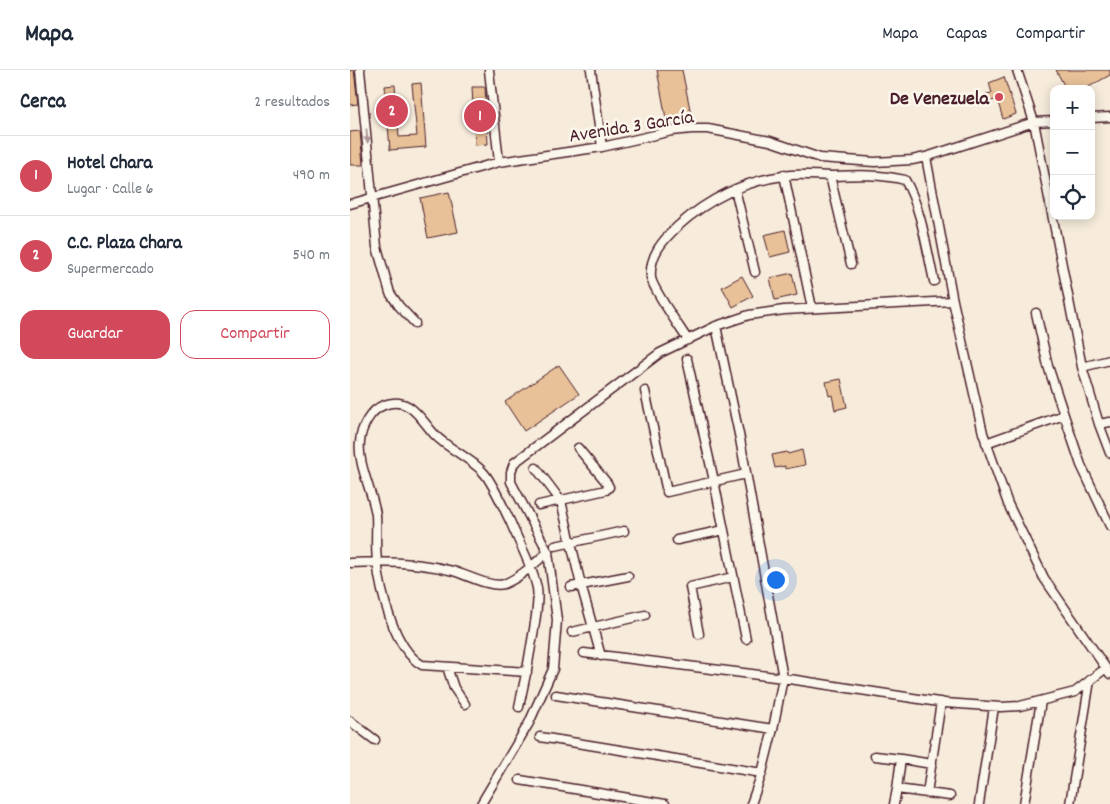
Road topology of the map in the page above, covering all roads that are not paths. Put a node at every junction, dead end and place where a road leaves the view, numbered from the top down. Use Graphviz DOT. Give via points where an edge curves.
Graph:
graph roads {
  1 [pos="360,70"];
  2 [pos="489,70"];
  3 [pos="590,70"];
  4 [pos="1017,70"];
  5 [pos="1110,116"];
  6 [pos="1095,118"];
  7 [pos="1050,121"];
  8 [pos="1034,122"];
  9 [pos="602,146"];
  10 [pos="926,157"];
  11 [pos="499,162"];
  12 [pos="784,176"];
  13 [pos="830,176"];
  14 [pos="735,189"];
  15 [pos="373,199"];
  16 [pos="350,204"];
  17 [pos="851,264"];
  18 [pos="755,272"];
  19 [pos="934,281"];
  20 [pos="952,300"];
  21 [pos="812,308"];
  22 [pos="1036,313"];
  23 [pos="415,322"];
  24 [pos="716,326"];
  25 [pos="688,340"];
  26 [pos="687,359"];
  27 [pos="1110,360"];
  28 [pos="1082,367"];
  29 [pos="645,392"];
  30 [pos="1064,415"];
  31 [pos="1110,422"];
  32 [pos="1099,424"];
  33 [pos="986,443"];
  34 [pos="578,448"];
  35 [pos="1110,453"];
  36 [pos="536,468"];
  37 [pos="746,474"];
  38 [pos="714,481"];
  39 [pos="561,500"];
  40 [pos="539,505"];
  41 [pos="1110,526"];
  42 [pos="724,530"];
  43 [pos="624,531"];
  44 [pos="677,540"];
  45 [pos="571,542"];
  46 [pos="555,546"];
  47 [pos="548,552"];
  48 [pos="377,561"];
  49 [pos="350,563"];
  50 [pos="530,567"];
  51 [pos="628,576"];
  52 [pos="733,577"];
  53 [pos="581,585"];
  54 [pos="571,587"];
  55 [pos="645,615"];
  56 [pos="593,627"];
  57 [pos="572,632"];
  58 [pos="699,634"];
  59 [pos="746,640"];
  60 [pos="584,653"];
  61 [pos="601,656"];
  62 [pos="447,667"];
  63 [pos="1108,671"];
  64 [pos="527,672"];
  65 [pos="784,678"];
  66 [pos="1090,680"];
  67 [pos="556,695"];
  68 [pos="1041,701"];
  69 [pos="941,702"];
  70 [pos="465,704"];
  71 [pos="994,706"];
  72 [pos="519,707"];
  73 [pos="350,722"];
  74 [pos="773,729"];
  75 [pos="540,737"];
  76 [pos="375,740"];
  77 [pos="875,756"];
  78 [pos="901,759"];
  79 [pos="932,764"];
  80 [pos="762,773"];
  81 [pos="520,780"];
  82 [pos="897,789"];
  83 [pos="927,793"];
  84 [pos="950,796"];
  85 [pos="481,804"];
  86 [pos="665,804"];
  87 [pos="751,804"];
  88 [pos="894,804"];
  89 [pos="979,804"];
  90 [pos="1024,804"];
  91 [pos="1070,804"];
  1 -- 15 [label="street, one-way"];
  2 -- 11 [label="street"];
  3 -- 9 [label="street"];
  4 -- 8 [label="street"];
  5 -- 6 [label="street"];
  7 -- 8 [label="street, Avenida 3 García"];
  8 -- 10 [label="street, Avenida 3 García"];
  8 -- 28 [label="street"];
  9 -- 10 [label="street, Avenida 3 García" via="672,131 708,129 770,141 820,158 874,162"];
  9 -- 11 [label="street, Avenida 3 García"];
  10 -- 20 [label="street"];
  11 -- 15 [label="street, Avenida 3 García"];
  12 -- 13 [label="street"];
  12 -- 14 [label="street"];
  12 -- 21 [label="street"];
  13 -- 17 [label="street"];
  13 -- 19 [label="street" via="864,175 905,180 924,235"];
  14 -- 18 [label="street"];
  14 -- 25 [label="street" via="695,211 652,256 651,279"];
  15 -- 16 [label="street, Avenida 3 García"];
  15 -- 23 [label="street" via="377,247 390,293"];
  20 -- 21 [label="street"];
  20 -- 33 [label="street"];
  21 -- 24 [label="street" via="749,315"];
  22 -- 30 [label="street"];
  24 -- 25 [label="street"];
  24 -- 37 [label="street"];
  25 -- 47 [label="street" via="660,353 514,463 511,482"];
  26 -- 38 [label="street"];
  27 -- 28 [label="street"];
  28 -- 32 [label="street"];
  29 -- 38 [label="street" via="667,492"];
  30 -- 33 [label="street"];
  30 -- 41 [label="street" via="1081,464"];
  31 -- 32 [label="street"];
  32 -- 35 [label="street"];
  33 -- 63 [label="street" via="1008,504 1044,578"];
  34 -- 39 [label="street" via="609,487"];
  36 -- 39 [label="street"];
  37 -- 38 [label="street"];
  37 -- 65 [label="street"];
  38 -- 42 [label="street"];
  39 -- 40 [label="street"];
  39 -- 45 [label="street"];
  42 -- 44 [label="street"];
  42 -- 52 [label="street"];
  43 -- 45 [label="street"];
  45 -- 46 [label="street"];
  45 -- 53 [label="street"];
  47 -- 50 [label="street"];
  47 -- 85 [label="street" via="557,620 553,669 529,723"];
  48 -- 49 [label="street"];
  48 -- 50 [label="street" via="429,565 494,585 504,584"];
  48 -- 50 [label="street" via="376,514 360,442 362,431 374,413 384,405 396,404 416,411 436,436 484,473"];
  48 -- 62 [label="street" via="392,622 410,655 422,664"];
  50 -- 64 [label="street" via="538,601"];
  51 -- 53 [label="street"];
  52 -- 58 [label="street" via="690,587"];
  52 -- 59 [label="street"];
  53 -- 54 [label="street"];
  53 -- 56 [label="street"];
  55 -- 56 [label="street"];
  56 -- 57 [label="street"];
  56 -- 61 [label="street"];
  60 -- 61 [label="street"];
  61 -- 65 [label="street"];
  62 -- 64 [label="street"];
  62 -- 70 [label="street" via="454,688"];
  63 -- 66 [label="street"];
  64 -- 72 [label="street"];
  65 -- 69 [label="street"];
  65 -- 74 [label="street"];
  66 -- 68 [label="street" via="1075,692"];
  66 -- 91 [label="street"];
  67 -- 74 [label="street"];
  68 -- 71 [label="street" via="1020,706"];
  68 -- 90 [label="street"];
  69 -- 71 [label="street"];
  69 -- 79 [label="street"];
  71 -- 89 [label="street"];
  73 -- 76 [label="street"];
  74 -- 80 [label="street"];
  75 -- 80 [label="street"];
  77 -- 78 [label="street"];
  78 -- 79 [label="street"];
  78 -- 82 [label="street"];
  79 -- 83 [label="street"];
  80 -- 87 [label="street"];
  81 -- 86 [label="street"];
  82 -- 83 [label="street"];
  82 -- 88 [label="street"];
  83 -- 84 [label="street"];
}
